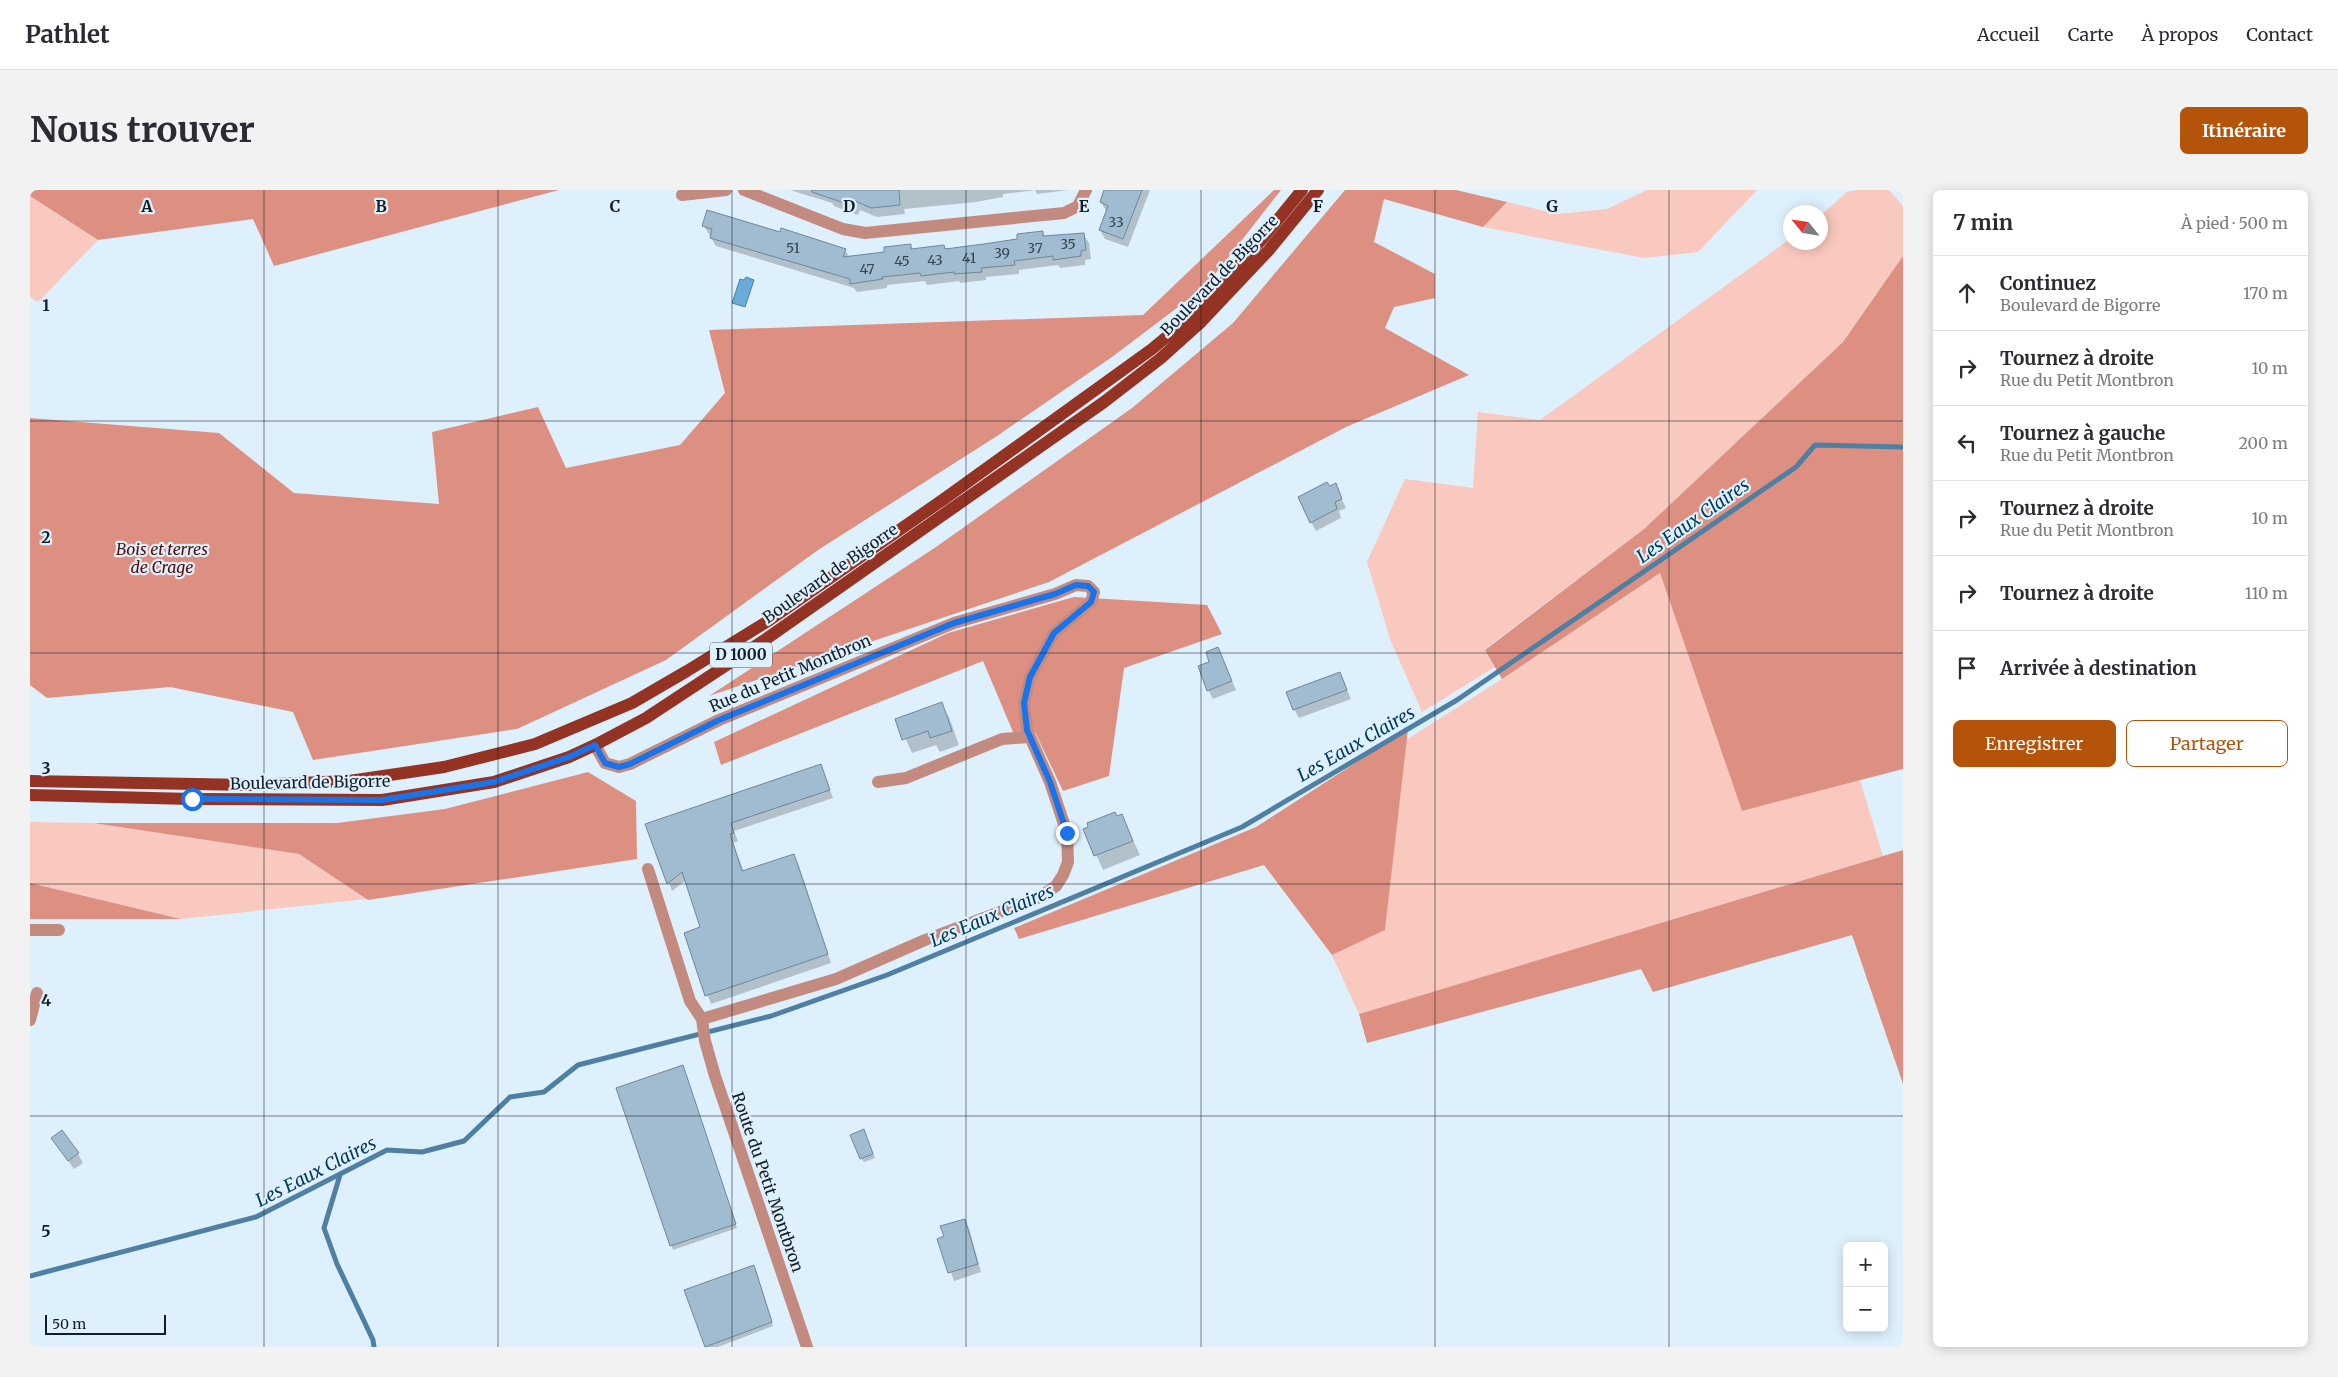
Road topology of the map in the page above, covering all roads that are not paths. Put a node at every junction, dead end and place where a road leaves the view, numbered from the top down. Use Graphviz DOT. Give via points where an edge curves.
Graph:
graph roads {
  1 [pos="726,190"];
  2 [pos="744,190"];
  3 [pos="1086,190"];
  4 [pos="1302,190"];
  5 [pos="1318,190"];
  6 [pos="682,195"];
  7 [pos="1030,736"];
  8 [pos="595,745"];
  9 [pos="30,781"];
  10 [pos="878,782"];
  11 [pos="30,795"];
  12 [pos="648,869"];
  13 [pos="30,930"];
  14 [pos="59,930"];
  15 [pos="37,992"];
  16 [pos="30,1020"];
  17 [pos="702,1022"];
  18 [pos="808,1347"];
  1 -- 6 [label="street"];
  2 -- 3 [label="street" via="843,229 865,233 1064,213 1078,206"];
  4 -- 9 [label="main road, Boulevard de Bigorre / D 1000" via="1200,308 1152,349 768,621 632,703 535,744 444,767 349,781 250,785"];
  5 -- 8 [label="main road, Boulevard de Bigorre / D 1000" via="1269,250 1201,322 1104,402 766,639 646,718"];
  7 -- 8 [label="street, Rue du Petit Montbron" via="1024,703 1033,669 1054,633 1091,602 1094,592 1088,586 1076,585 954,623 719,720 630,764 619,767 605,763"];
  7 -- 10 [label="street" via="1002,739 906,778"];
  7 -- 17 [label="street" via="1067,833 1068,862 1056,886 1040,896 925,940 836,979"];
  8 -- 11 [label="main road, Boulevard de Bigorre / D 1000" via="494,782 382,800"];
  12 -- 17 [label="street" via="690,1001"];
  13 -- 14 [label="street"];
  15 -- 16 [label="street"];
  17 -- 18 [label="street, Route du Petit Montbron" via="705,1041 770,1242"];
}
